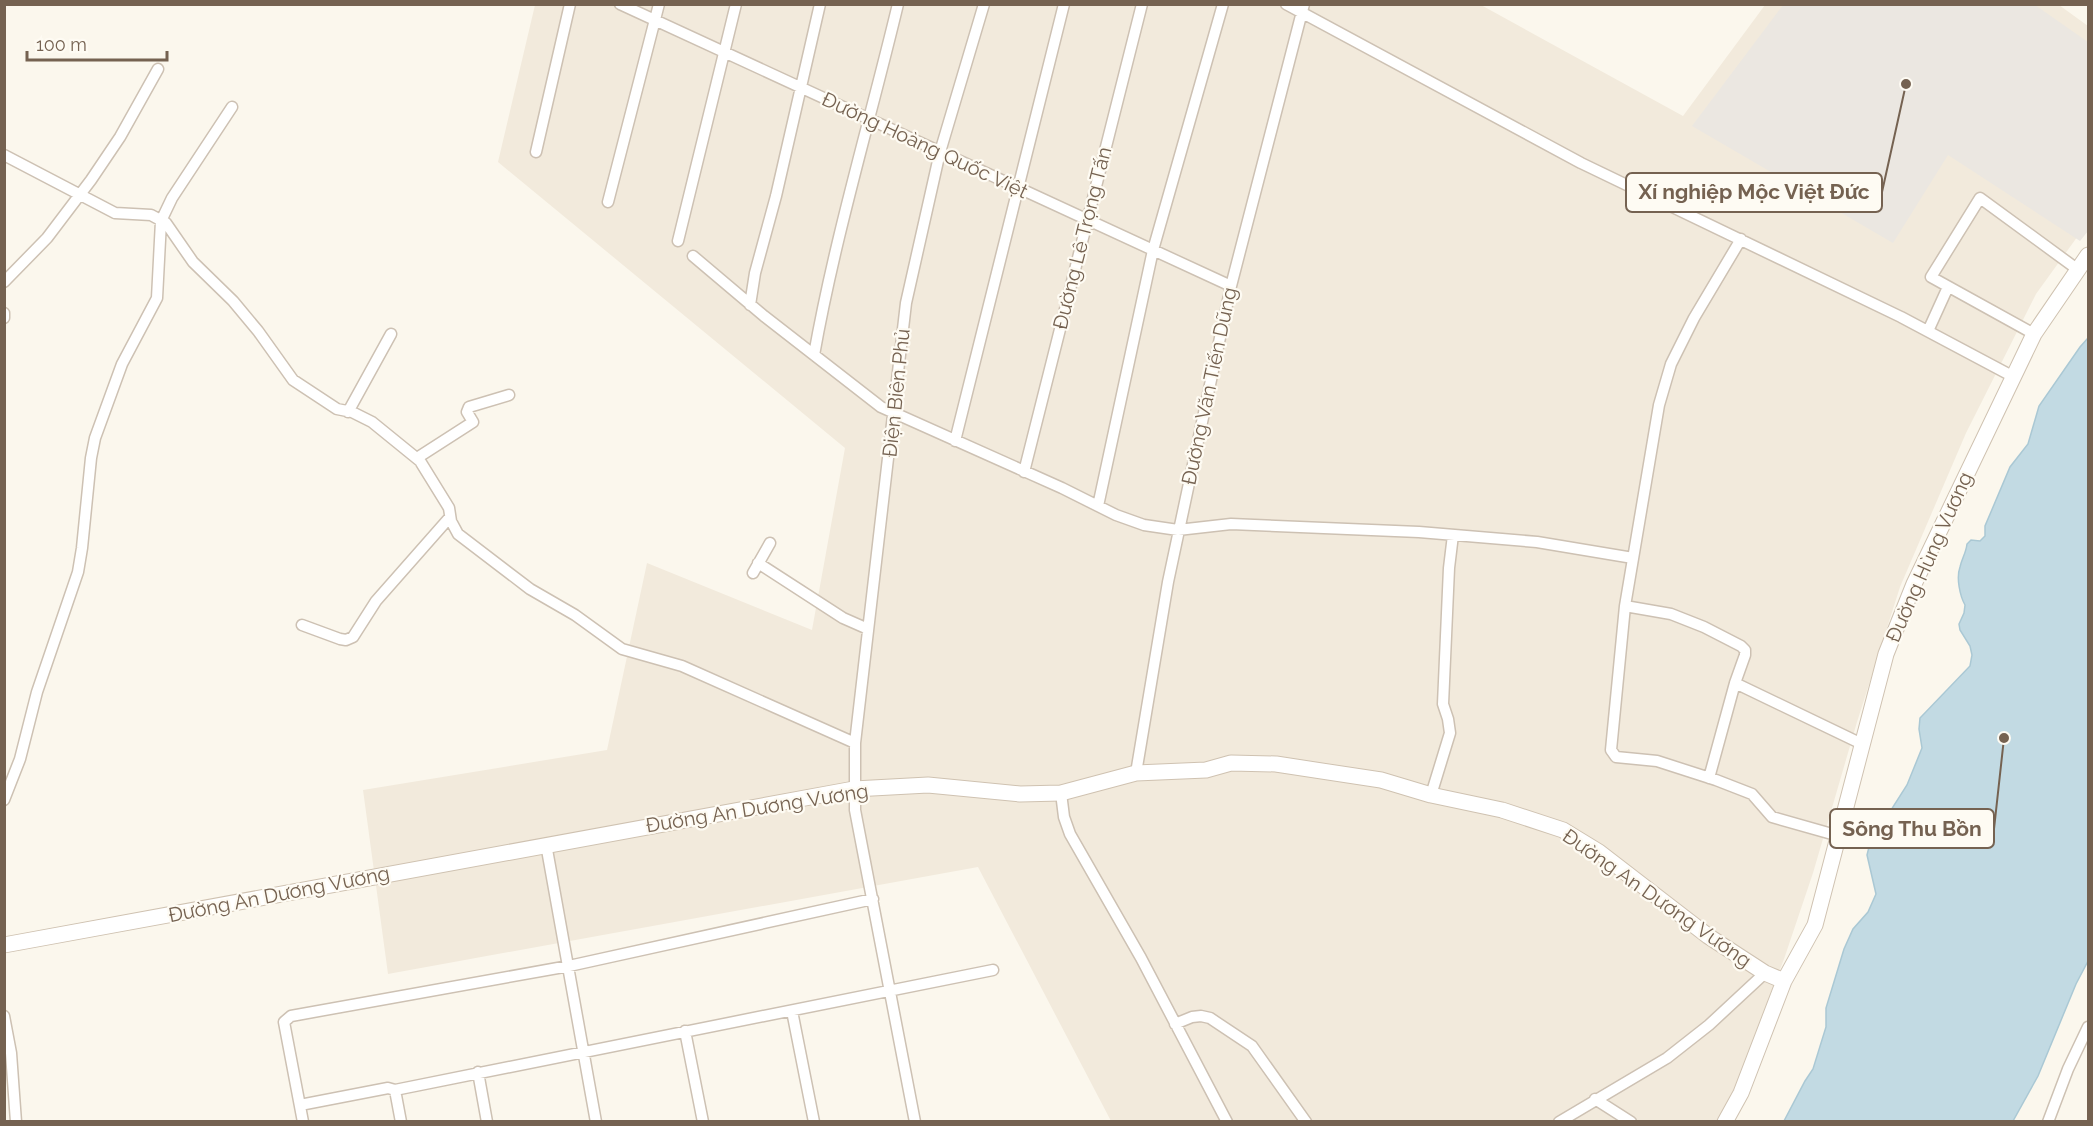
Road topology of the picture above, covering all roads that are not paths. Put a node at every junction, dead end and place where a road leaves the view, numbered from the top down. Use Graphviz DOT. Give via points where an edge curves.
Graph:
graph roads {
  1 [pos="570,4"];
  2 [pos="620,4"];
  3 [pos="659,4"];
  4 [pos="736,4"];
  5 [pos="820,4"];
  6 [pos="898,4"];
  7 [pos="984,4"];
  8 [pos="1064,4"];
  9 [pos="1142,4"];
  10 [pos="1223,4"];
  11 [pos="1286,4"];
  12 [pos="1304,9"];
  13 [pos="655,20"];
  14 [pos="723,52"];
  15 [pos="158,69"];
  16 [pos="801,88"];
  17 [pos="232,107"];
  18 [pos="870,120"];
  19 [pos="536,152"];
  20 [pos="940,152"];
  21 [pos="4,155"];
  22 [pos="1019,188"];
  23 [pos="79,195"];
  24 [pos="609,202"];
  25 [pos="1087,220"];
  26 [pos="161,221"];
  27 [pos="1741,240"];
  28 [pos="678,241"];
  29 [pos="1153,250"];
  30 [pos="2088,255"];
  31 [pos="693,256"];
  32 [pos="2077,269"];
  33 [pos="4,282"];
  34 [pos="1231,286"];
  35 [pos="1948,287"];
  36 [pos="750,305"];
  37 [pos="1928,331"];
  38 [pos="390,334"];
  39 [pos="2034,334"];
  40 [pos="814,355"];
  41 [pos="2012,376"];
  42 [pos="509,395"];
  43 [pos="348,412"];
  44 [pos="894,414"];
  45 [pos="955,441"];
  46 [pos="417,458"];
  47 [pos="1024,472"];
  48 [pos="1098,506"];
  49 [pos="450,517"];
  50 [pos="1178,530"];
  51 [pos="1453,535"];
  52 [pos="770,543"];
  53 [pos="1633,558"];
  54 [pos="1625,606"];
  55 [pos="302,625"];
  56 [pos="868,629"];
  57 [pos="1735,682"];
  58 [pos="855,743"];
  59 [pos="1862,744"];
  60 [pos="1136,773"];
  61 [pos="1709,778"];
  62 [pos="854,789"];
  63 [pos="1061,793"];
  64 [pos="1431,795"];
  65 [pos="4,800"];
  66 [pos="1839,836"];
  67 [pos="546,844"];
  68 [pos="873,899"];
  69 [pos="4,945"];
  70 [pos="569,966"];
  71 [pos="993,970"];
  72 [pos="1765,973"];
  73 [pos="1784,981"];
  74 [pos="890,990"];
  75 [pos="792,1011"];
  76 [pos="4,1017"];
  77 [pos="1175,1024"];
  78 [pos="2088,1027"];
  79 [pos="686,1030"];
  80 [pos="582,1051"];
  81 [pos="478,1072"];
  82 [pos="395,1090"];
  83 [pos="1595,1099"];
  84 [pos="300,1105"];
  85 [pos="16,1122"];
  86 [pos="303,1122"];
  87 [pos="400,1122"];
  88 [pos="487,1122"];
  89 [pos="596,1122"];
  90 [pos="703,1122"];
  91 [pos="814,1122"];
  92 [pos="915,1122"];
  93 [pos="1227,1122"];
  94 [pos="1306,1122"];
  95 [pos="1559,1122"];
  96 [pos="1631,1122"];
  97 [pos="1725,1122"];
  98 [pos="2048,1122"];
  1 -- 19 [label="street"];
  2 -- 13 [label="street, Đường Hoàng Quốc Việt"];
  3 -- 13 [label="street"];
  4 -- 14 [label="street"];
  5 -- 16 [label="street"];
  6 -- 18 [label="street"];
  7 -- 20 [label="street, Điện Biên Phủ"];
  8 -- 22 [label="street"];
  9 -- 25 [label="street, Đường Lê Trọng Tấn"];
  10 -- 29 [label="street"];
  11 -- 12 [label="street"];
  12 -- 27 [label="street" via="1581,163"];
  12 -- 34 [label="street, Đường Văn Tiến Dũng"];
  13 -- 14 [label="street, Đường Hoàng Quốc Việt"];
  13 -- 24 [label="street"];
  14 -- 16 [label="street, Đường Hoàng Quốc Việt"];
  14 -- 28 [label="street"];
  15 -- 23 [label="street" via="120,137"];
  16 -- 18 [label="street, Đường Hoàng Quốc Việt"];
  16 -- 36 [label="street"];
  17 -- 26 [label="street"];
  18 -- 20 [label="street, Đường Hoàng Quốc Việt"];
  18 -- 40 [label="street" via="826,286"];
  20 -- 22 [label="street, Đường Hoàng Quốc Việt"];
  20 -- 44 [label="street, Điện Biên Phủ" via="906,303"];
  21 -- 23 [label="street"];
  22 -- 25 [label="street, Đường Hoàng Quốc Việt"];
  22 -- 45 [label="street"];
  23 -- 26 [label="street" via="115,213 151,216"];
  23 -- 33 [label="street" via="47,238"];
  25 -- 29 [label="street, Đường Hoàng Quốc Việt"];
  25 -- 47 [label="street, Đường Lê Trọng Tấn"];
  26 -- 43 [label="street" via="193,262 258,331 293,380 337,410"];
  26 -- 65 [label="street" via="157,298 122,364 95,438 79,565"];
  27 -- 37 [label="street"];
  27 -- 53 [label="street" via="1671,364 1659,405"];
  29 -- 34 [label="street, Đường Hoàng Quốc Việt"];
  29 -- 48 [label="street"];
  30 -- 32 [label="main road, Đường Hùng Vương"];
  31 -- 36 [label="street"];
  32 -- 35 [label="street" via="1980,198 1931,277"];
  32 -- 39 [label="main road, Đường Hùng Vương"];
  34 -- 50 [label="street, Đường Văn Tiến Dũng"];
  35 -- 37 [label="street"];
  35 -- 39 [label="street"];
  36 -- 40 [label="street"];
  37 -- 41 [label="street"];
  38 -- 43 [label="street"];
  39 -- 41 [label="main road, Đường Hùng Vương"];
  40 -- 44 [label="street"];
  41 -- 59 [label="main road, Đường Hùng Vương" via="1914,584 1886,654"];
  42 -- 46 [label="street" via="469,407 467,412 473,422"];
  43 -- 46 [label="street" via="372,422"];
  44 -- 45 [label="street"];
  44 -- 56 [label="street, Điện Biên Phủ"];
  45 -- 47 [label="street"];
  46 -- 49 [label="street" via="449,508"];
  47 -- 48 [label="street"];
  48 -- 50 [label="street" via="1144,525"];
  49 -- 55 [label="street" via="376,602 350,640"];
  49 -- 58 [label="street" via="458,534 530,589 622,649 682,666"];
  50 -- 51 [label="street" via="1231,524"];
  50 -- 60 [label="street, Đường Văn Tiến Dũng"];
  51 -- 53 [label="street" via="1537,542"];
  51 -- 64 [label="street" via="1443,704 1450,733"];
  52 -- 56 [label="street" via="756,568"];
  53 -- 54 [label="street"];
  54 -- 57 [label="street" via="1671,614 1741,646 1746,653"];
  54 -- 61 [label="street" via="1612,752 1616,757 1658,760"];
  56 -- 58 [label="street, Điện Biên Phủ"];
  57 -- 59 [label="street"];
  57 -- 61 [label="street"];
  58 -- 62 [label="street, Điện Biên Phủ"];
  59 -- 66 [label="main road, Đường Hùng Vương"];
  60 -- 63 [label="main road, Đường An Dương Vương"];
  60 -- 64 [label="main road, Đường An Dương Vương" via="1206,770 1231,763 1276,764 1381,780"];
  61 -- 66 [label="street" via="1752,794 1772,817"];
  62 -- 63 [label="main road, Đường An Dương Vương" via="928,785 1020,794"];
  62 -- 67 [label="main road, Đường An Dương Vương"];
  62 -- 68 [label="street, Điện Biên Phủ"];
  63 -- 77 [label="street" via="1070,834"];
  64 -- 72 [label="main road, Đường An Dương Vương" via="1502,810 1563,830"];
  66 -- 73 [label="main road, Đường Hùng Vương" via="1815,925"];
  67 -- 69 [label="main road, Đường An Dương Vương"];
  67 -- 70 [label="street"];
  68 -- 70 [label="street"];
  68 -- 74 [label="street, Điện Biên Phủ"];
  70 -- 80 [label="street"];
  70 -- 84 [label="street" via="287,1017"];
  71 -- 74 [label="street"];
  72 -- 73 [label="main road, Đường An Dương Vương"];
  72 -- 83 [label="street" via="1666,1058"];
  73 -- 97 [label="main road, Đường Hùng Vương" via="1741,1093"];
  74 -- 75 [label="street"];
  74 -- 92 [label="street, Điện Biên Phủ"];
  75 -- 79 [label="street"];
  75 -- 91 [label="street"];
  76 -- 85 [label="street"];
  77 -- 93 [label="street"];
  77 -- 94 [label="street" via="1192,1017 1210,1018 1252,1046"];
  78 -- 98 [label="street"];
  79 -- 80 [label="street"];
  79 -- 90 [label="street"];
  80 -- 81 [label="street"];
  80 -- 89 [label="street"];
  81 -- 82 [label="street"];
  81 -- 88 [label="street"];
  82 -- 84 [label="street" via="388,1088"];
  82 -- 87 [label="street"];
  83 -- 95 [label="street"];
  83 -- 96 [label="street"];
  84 -- 86 [label="street"];
}
